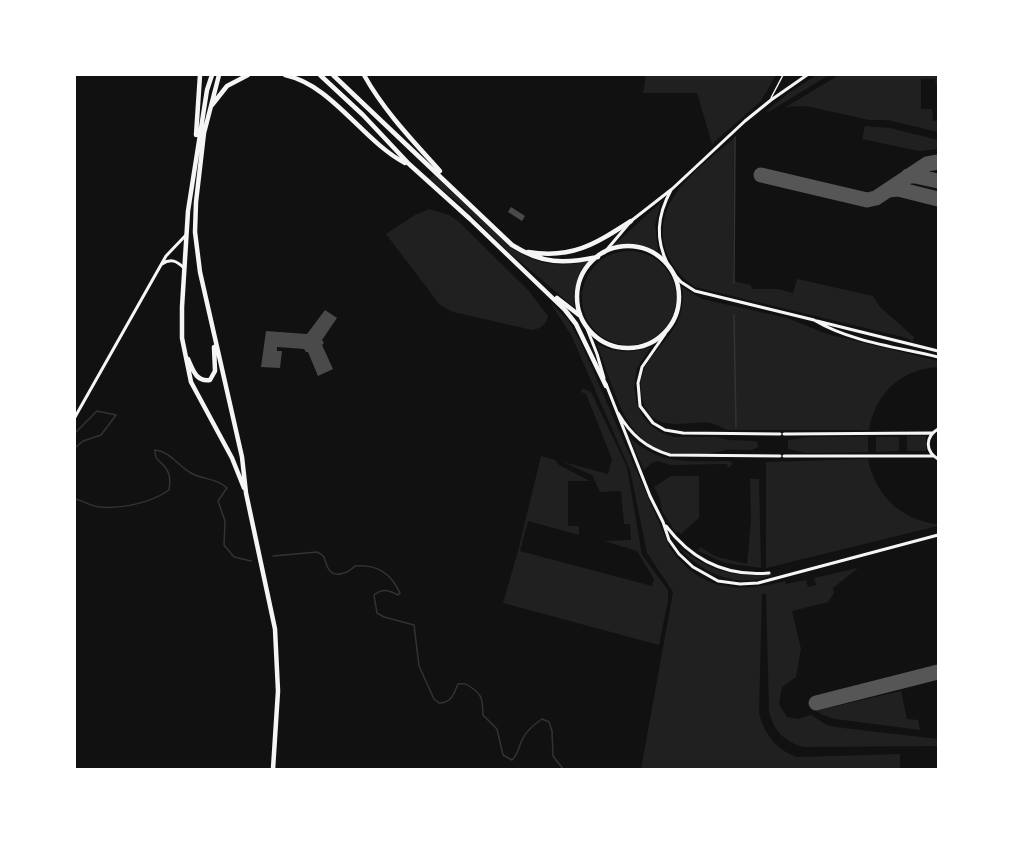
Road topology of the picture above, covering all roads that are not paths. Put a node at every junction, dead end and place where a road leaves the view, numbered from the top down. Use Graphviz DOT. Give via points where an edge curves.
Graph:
graph roads {
  1 [pos="200,75"];
  2 [pos="212,75"];
  3 [pos="219,75"];
  4 [pos="248,75"];
  5 [pos="285,75"];
  6 [pos="320,75"];
  7 [pos="333,75"];
  8 [pos="364,75"];
  9 [pos="783,75"];
  10 [pos="807,75"];
  11 [pos="771,100"];
  12 [pos="209,110"];
  13 [pos="195,159"];
  14 [pos="409,164"];
  15 [pos="672,189"];
  16 [pos="460,194"];
  17 [pos="631,221"];
  18 [pos="186,235"];
  19 [pos="522,251"];
  20 [pos="603,253"];
  21 [pos="597,257"];
  22 [pos="161,265"];
  23 [pos="668,265"];
  24 [pos="184,268"];
  25 [pos="674,274"];
  26 [pos="550,293"];
  27 [pos="581,318"];
  28 [pos="814,320"];
  29 [pos="586,326"];
  30 [pos="214,334"];
  31 [pos="664,334"];
  32 [pos="184,348"];
  33 [pos="938,351"];
  34 [pos="938,357"];
  35 [pos="606,386"];
  36 [pos="614,406"];
  37 [pos="75,417"];
  38 [pos="938,429"];
  39 [pos="932,433"];
  40 [pos="933,456"];
  41 [pos="938,459"];
  42 [pos="246,493"];
  43 [pos="663,522"];
  44 [pos="938,535"];
  45 [pos="769,573"];
  46 [pos="273,769"];
  1 -- 13 [label="main road"];
  2 -- 13 [label="main road"];
  3 -- 12 [label="main road"];
  4 -- 12 [label="main road" via="227,86"];
  5 -- 14 [label="main road" via="313,87"];
  6 -- 14 [label="main road"];
  7 -- 16 [label="main road"];
  8 -- 16 [label="main road" via="393,119"];
  9 -- 11 [label="lane"];
  10 -- 11 [label="street"];
  11 -- 15 [label="street"];
  12 -- 30 [label="main road" via="195,232"];
  13 -- 18 [label="main road"];
  14 -- 26 [label="main road"];
  15 -- 17 [label="street"];
  15 -- 23 [label="street" via="658,227"];
  16 -- 19 [label="main road"];
  17 -- 19 [label="main road" via="580,250 560,254"];
  17 -- 20 [label="street"];
  18 -- 22 [label="street"];
  18 -- 24 [label="main road"];
  19 -- 21 [label="main road" via="553,261"];
  20 -- 21 [label="main road"];
  20 -- 23 [label="main road" via="638,248 652,252"];
  21 -- 27 [label="main road" via="583,274 578,288"];
  22 -- 24 [label="street" via="173,260"];
  22 -- 37 [label="street"];
  23 -- 25 [label="main road"];
  24 -- 32 [label="main road"];
  25 -- 28 [label="street" via="695,291"];
  25 -- 31 [label="main road" via="680,302"];
  26 -- 27 [label="main road"];
  26 -- 35 [label="main road" via="576,324"];
  27 -- 29 [label="main road"];
  28 -- 33 [label="street"];
  28 -- 34 [label="street" via="847,335"];
  29 -- 31 [label="main road" via="604,342 627,348 644,346"];
  29 -- 35 [label="street"];
  30 -- 32 [label="main road" via="215,371 210,380 201,380 195,373"];
  30 -- 42 [label="main road" via="242,457"];
  31 -- 39 [label="street" via="642,367 638,382 640,406 653,423 665,430"];
  32 -- 42 [label="main road" via="196,393 228,450"];
  35 -- 36 [label="street"];
  36 -- 40 [label="street" via="636,438 670,455"];
  36 -- 43 [label="street"];
  38 -- 39 [label="street"];
  39 -- 40 [label="street" via="928,443"];
  40 -- 41 [label="street"];
  42 -- 46 [label="main road" via="276,641 278,691"];
  43 -- 44 [label="street" via="669,540 693,567 709,577 740,584 758,583"];
  43 -- 45 [label="street" via="687,549 712,565 746,573"];
}
